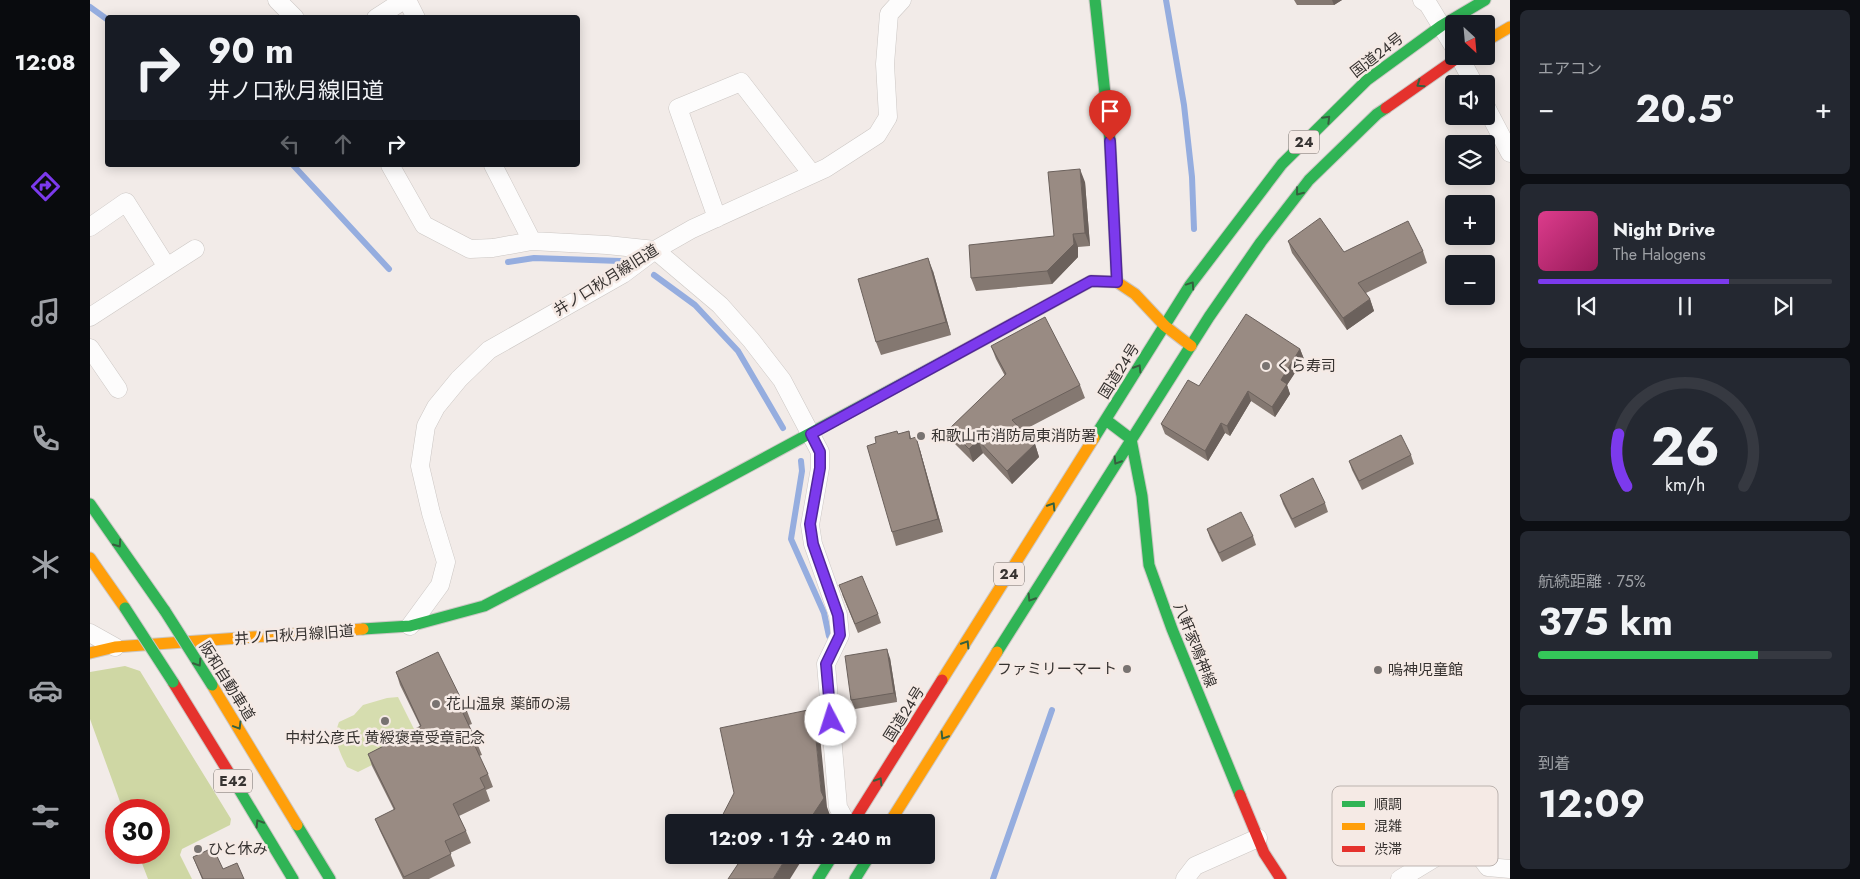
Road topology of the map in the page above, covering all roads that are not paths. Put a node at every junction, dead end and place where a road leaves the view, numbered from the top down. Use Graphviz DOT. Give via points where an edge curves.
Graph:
graph roads {
  1 [pos="277,0"];
  2 [pos="406,0"];
  3 [pos="902,0"];
  4 [pos="1095,0"];
  5 [pos="1422,0"];
  6 [pos="1485,0"];
  7 [pos="292,15"];
  8 [pos="381,15"];
  9 [pos="414,15"];
  10 [pos="1441,26"];
  11 [pos="1510,27"];
  12 [pos="1445,32"];
  13 [pos="1495,36"];
  14 [pos="1447,65"];
  15 [pos="1495,124"];
  16 [pos="1510,152"];
  17 [pos="391,167"];
  18 [pos="494,167"];
  19 [pos="812,174"];
  20 [pos="717,218"];
  21 [pos="90,227"];
  22 [pos="532,241"];
  23 [pos="195,248"];
  24 [pos="655,250"];
  25 [pos="166,267"];
  26 [pos="1117,282"];
  27 [pos="90,317"];
  28 [pos="1165,326"];
  29 [pos="1191,346"];
  30 [pos="90,348"];
  31 [pos="118,389"];
  32 [pos="1106,420"];
  33 [pos="811,434"];
  34 [pos="1131,439"];
  35 [pos="90,504"];
  36 [pos="90,558"];
  37 [pos="410,626"];
  38 [pos="90,633"];
  39 [pos="115,647"];
  40 [pos="90,653"];
  41 [pos="842,814"];
  42 [pos="858,814"];
  43 [pos="895,814"];
  44 [pos="1258,838"];
  45 [pos="827,864"];
  46 [pos="1423,866"];
  47 [pos="1488,866"];
  48 [pos="1510,869"];
  49 [pos="293,879"];
  50 [pos="330,879"];
  51 [pos="818,879"];
  52 [pos="1185,879"];
  53 [pos="1281,879"];
  54 [pos="1401,879"];
  1 -- 7 [label="street"];
  2 -- 8 [label="street"];
  2 -- 9 [label="street"];
  3 -- 19 [label="street, 井ノ口秋月線旧道" via="889,14 886,36 888,117 877,135"];
  4 -- 26 [label="main road" via="1110,141"];
  5 -- 10 [label="street"];
  6 -- 10 [label="main road, 国道24号 / 24"];
  10 -- 12 [label="street"];
  28 -- 10 [label="main road, 国道24号 / 24, one-way" via="1190,285 1282,164 1367,80"];
  11 -- 13 [label="main road"];
  14 -- 29 [label="main road, 24, one-way" via="1377,114 1309,180 1261,242"];
  15 -- 16 [label="street"];
  17 -- 22 [label="street" via="424,225 470,249"];
  18 -- 22 [label="street"];
  19 -- 20 [label="street, 井ノ口秋月線旧道"];
  19 -- 20 [label="street" via="741,82 678,108"];
  20 -- 24 [label="street, 井ノ口秋月線旧道"];
  21 -- 25 [label="street" via="126,202"];
  22 -- 24 [label="street"];
  23 -- 25 [label="street"];
  24 -- 33 [label="street" via="720,305 751,340 782,380"];
  24 -- 37 [label="street, 井ノ口秋月線旧道" via="623,274 489,350 436,407 426,426 420,466 446,562 440,585"];
  25 -- 27 [label="street"];
  26 -- 28 [label="main road" via="1135,294"];
  26 -- 33 [label="main road, 井ノ口秋月線旧道" via="1091,281"];
  28 -- 29 [label="main road"];
  32 -- 28 [label="main road, 国道24号 / 24, one-way"];
  29 -- 34 [label="main road, 24"];
  30 -- 31 [label="street"];
  32 -- 34 [label="main road"];
  42 -- 32 [label="main road, 国道24号 / 24, one-way"];
  33 -- 37 [label="main road, 井ノ口秋月線旧道" via="484,606"];
  33 -- 41 [label="street" via="820,452 820,468 810,524 813,544 838,615 840,635 826,664 838,807"];
  34 -- 43 [label="main road, 24, one-way"];
  34 -- 44 [label="main road, 八軒家鳴神線" via="1142,496 1149,565"];
  35 -- 50 [label="main road, 阪和自動車道 / E42, one-way, bridge" via="166,611"];
  49 -- 36 [label="main road, E42, one-way, bridge" via="172,682"];
  37 -- 39 [label="main road, 井ノ口秋月線旧道"];
  38 -- 39 [label="street"];
  39 -- 40 [label="main road, 井ノ口秋月線旧道"];
  44 -- 52 [label="street" via="1194,866"];
  44 -- 53 [label="main road, 八軒家鳴神線"];
  45 -- 51 [label="main road"];
  46 -- 54 [label="street"];
  47 -- 48 [label="street"];
}
